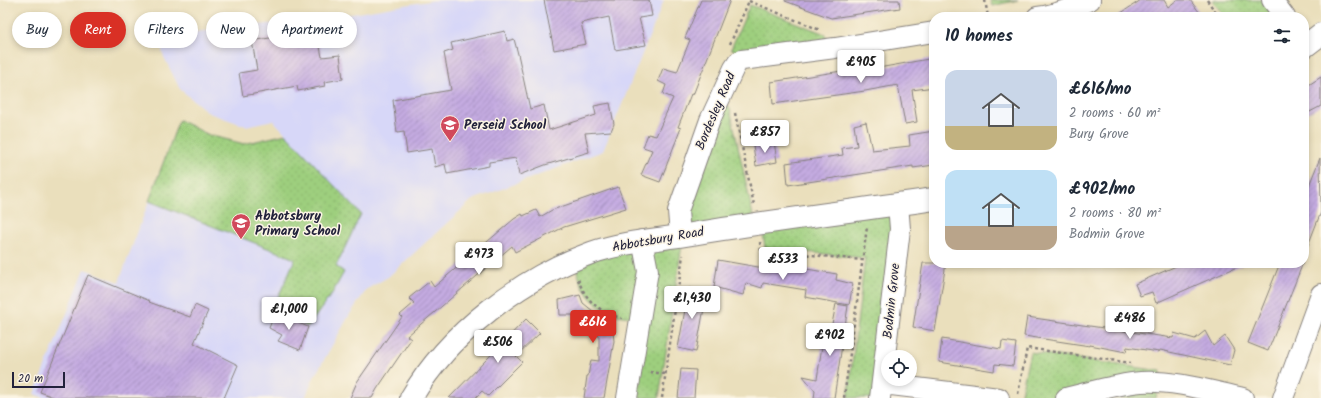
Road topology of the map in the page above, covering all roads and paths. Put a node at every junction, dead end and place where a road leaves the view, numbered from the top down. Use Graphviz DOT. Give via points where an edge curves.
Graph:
graph roads {
  1 [pos="985,0"];
  2 [pos="1090,0"];
  3 [pos="1207,0"];
  4 [pos="1272,0"];
  5 [pos="749,1"];
  6 [pos="987,12"];
  7 [pos="1059,12"];
  8 [pos="1215,12"];
  9 [pos="1281,12"];
  10 [pos="929,33"];
  11 [pos="835,48"];
  12 [pos="734,68"];
  13 [pos="929,200"];
  14 [pos="898,204"];
  15 [pos="869,208"];
  16 [pos="683,235"];
  17 [pos="642,240"];
  18 [pos="571,261"];
  19 [pos="1321,294"];
  20 [pos="640,320"];
  21 [pos="1135,364"];
  22 [pos="882,391"];
  23 [pos="411,398"];
  24 [pos="627,398"];
  25 [pos="662,398"];
  26 [pos="844,398"];
  27 [pos="999,398"];
  28 [pos="1017,398"];
  29 [pos="1066,398"];
  30 [pos="1243,398"];
  31 [pos="1283,398"];
  1 -- 6 [label="path"];
  2 -- 7 [label="street"];
  3 -- 8 [label="path"];
  4 -- 9 [label="street"];
  5 -- 11 [label="path" via="828,33"];
  5 -- 12 [label="path" via="723,62"];
  10 -- 11 [label="street, Bordesley Road"];
  11 -- 12 [label="street, Bordesley Road" via="742,60"];
  12 -- 16 [label="street, Bordesley Road" via="710,120 678,211"];
  13 -- 14 [label="street, Abbotsbury Road"];
  14 -- 15 [label="street, Abbotsbury Road"];
  14 -- 22 [label="street, Bodmin Grove" via="900,229"];
  15 -- 16 [label="street, Abbotsbury Road"];
  15 -- 26 [label="path"];
  16 -- 17 [label="street, Abbotsbury Road"];
  16 -- 25 [label="path"];
  17 -- 18 [label="street, Abbotsbury Road"];
  17 -- 20 [label="street" via="648,271"];
  18 -- 20 [label="path" via="581,289 590,302 610,316"];
  18 -- 23 [label="street, Abbotsbury Road" via="523,286 486,313 450,346"];
  19 -- 31 [label="street"];
  20 -- 24 [label="street"];
  21 -- 28 [label="path" via="1027,348"];
  22 -- 27 [label="street"];
  29 -- 30 [label="street" via="1140,382 1170,383"];
}
